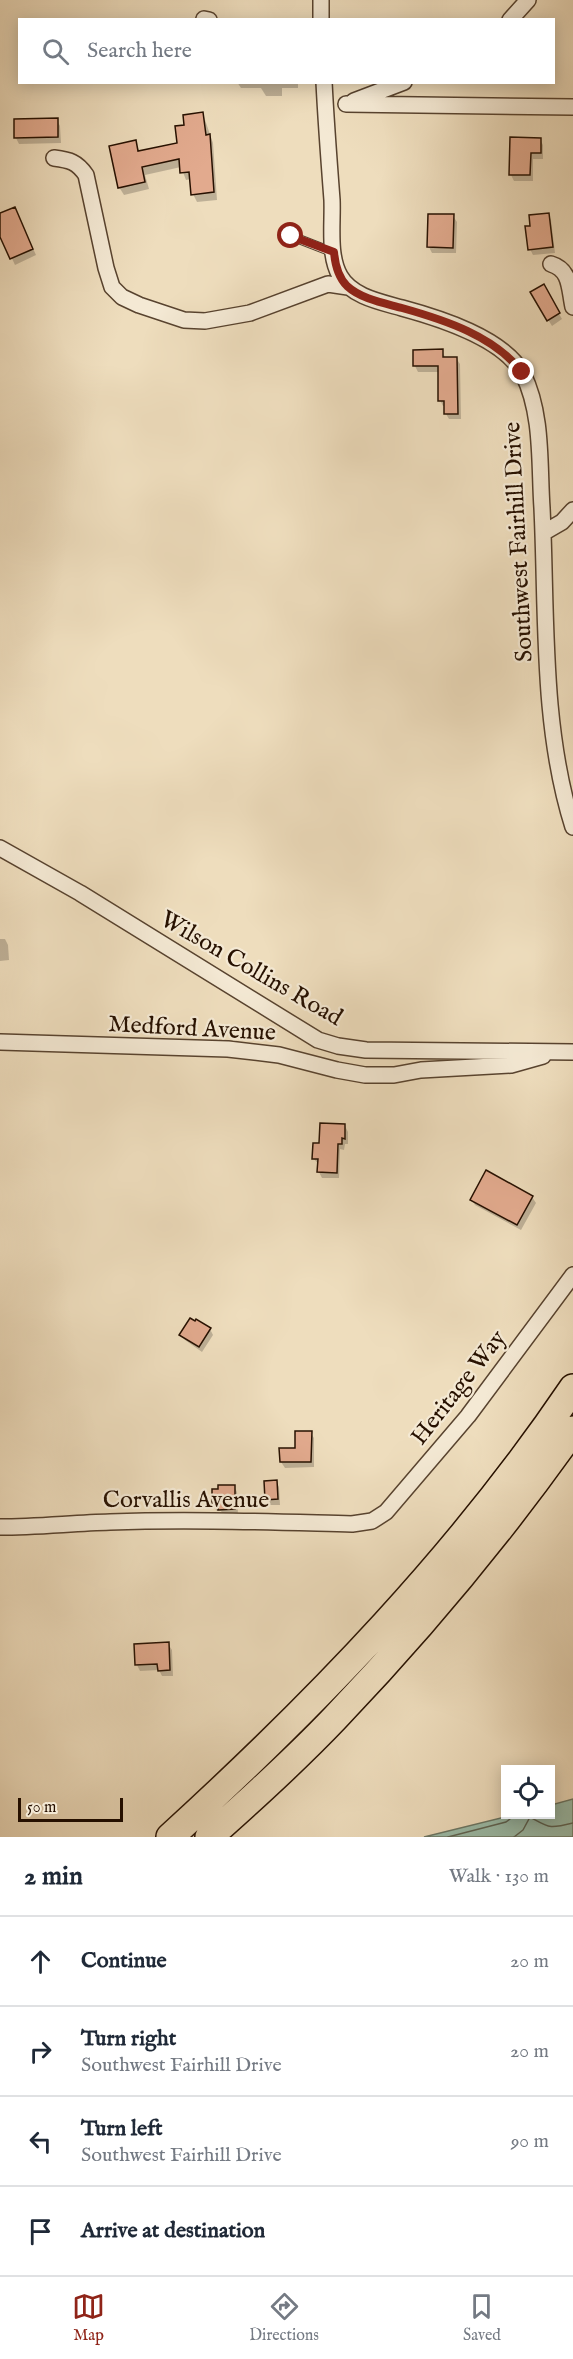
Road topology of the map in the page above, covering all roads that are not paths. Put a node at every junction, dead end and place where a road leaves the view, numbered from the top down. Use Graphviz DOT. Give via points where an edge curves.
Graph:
graph roads {
  1 [pos="321,0"];
  2 [pos="528,0"];
  3 [pos="321,18"];
  4 [pos="512,18"];
  5 [pos="324,84"];
  6 [pos="399,84"];
  7 [pos="346,104"];
  8 [pos="573,107"];
  9 [pos="326,112"];
  10 [pos="54,158"];
  11 [pos="291,236"];
  12 [pos="334,252"];
  13 [pos="551,264"];
  14 [pos="348,287"];
  15 [pos="573,307"];
  16 [pos="573,510"];
  17 [pos="543,533"];
  18 [pos="573,827"];
  19 [pos="0,848"];
  20 [pos="0,1042"];
  21 [pos="557,1051"];
  22 [pos="573,1052"];
  23 [pos="573,1275"];
  24 [pos="573,1388"];
  25 [pos="573,1430"];
  26 [pos="372,1521"];
  27 [pos="0,1527"];
  28 [pos="170,1837"];
  29 [pos="209,1837"];
  1 -- 3 [label="street"];
  2 -- 4 [label="street"];
  5 -- 9 [label="street"];
  6 -- 7 [label="street"];
  7 -- 8 [label="street"];
  7 -- 9 [label="street"];
  9 -- 12 [label="street"];
  10 -- 14 [label="street" via="78,164 86,175 112,287 139,305 184,320 205,321 250,313 328,284"];
  11 -- 12 [label="lane"];
  12 -- 14 [label="street" via="339,276"];
  13 -- 15 [label="street" via="567,273"];
  14 -- 17 [label="street, Southwest Fairhill Drive" via="373,300 448,322 513,360 522,372 532,403 539,450"];
  16 -- 17 [label="street"];
  17 -- 18 [label="street, Southwest Fairhill Drive" via="550,692 560,778"];
  19 -- 21 [label="street, Wilson Collins Road" via="318,1040 366,1050"];
  20 -- 21 [label="street, Medford Avenue" via="228,1049 279,1055 356,1073 394,1075 512,1065"];
  21 -- 22 [label="street, Wilson Collins Road"];
  23 -- 26 [label="street, Heritage Way" via="468,1416 386,1512"];
  24 -- 28 [label="highway" via="431,1573 343,1671"];
  25 -- 29 [label="highway" via="470,1566 365,1685"];
  26 -- 27 [label="street, Corvallis Avenue" via="131,1521"];
}
